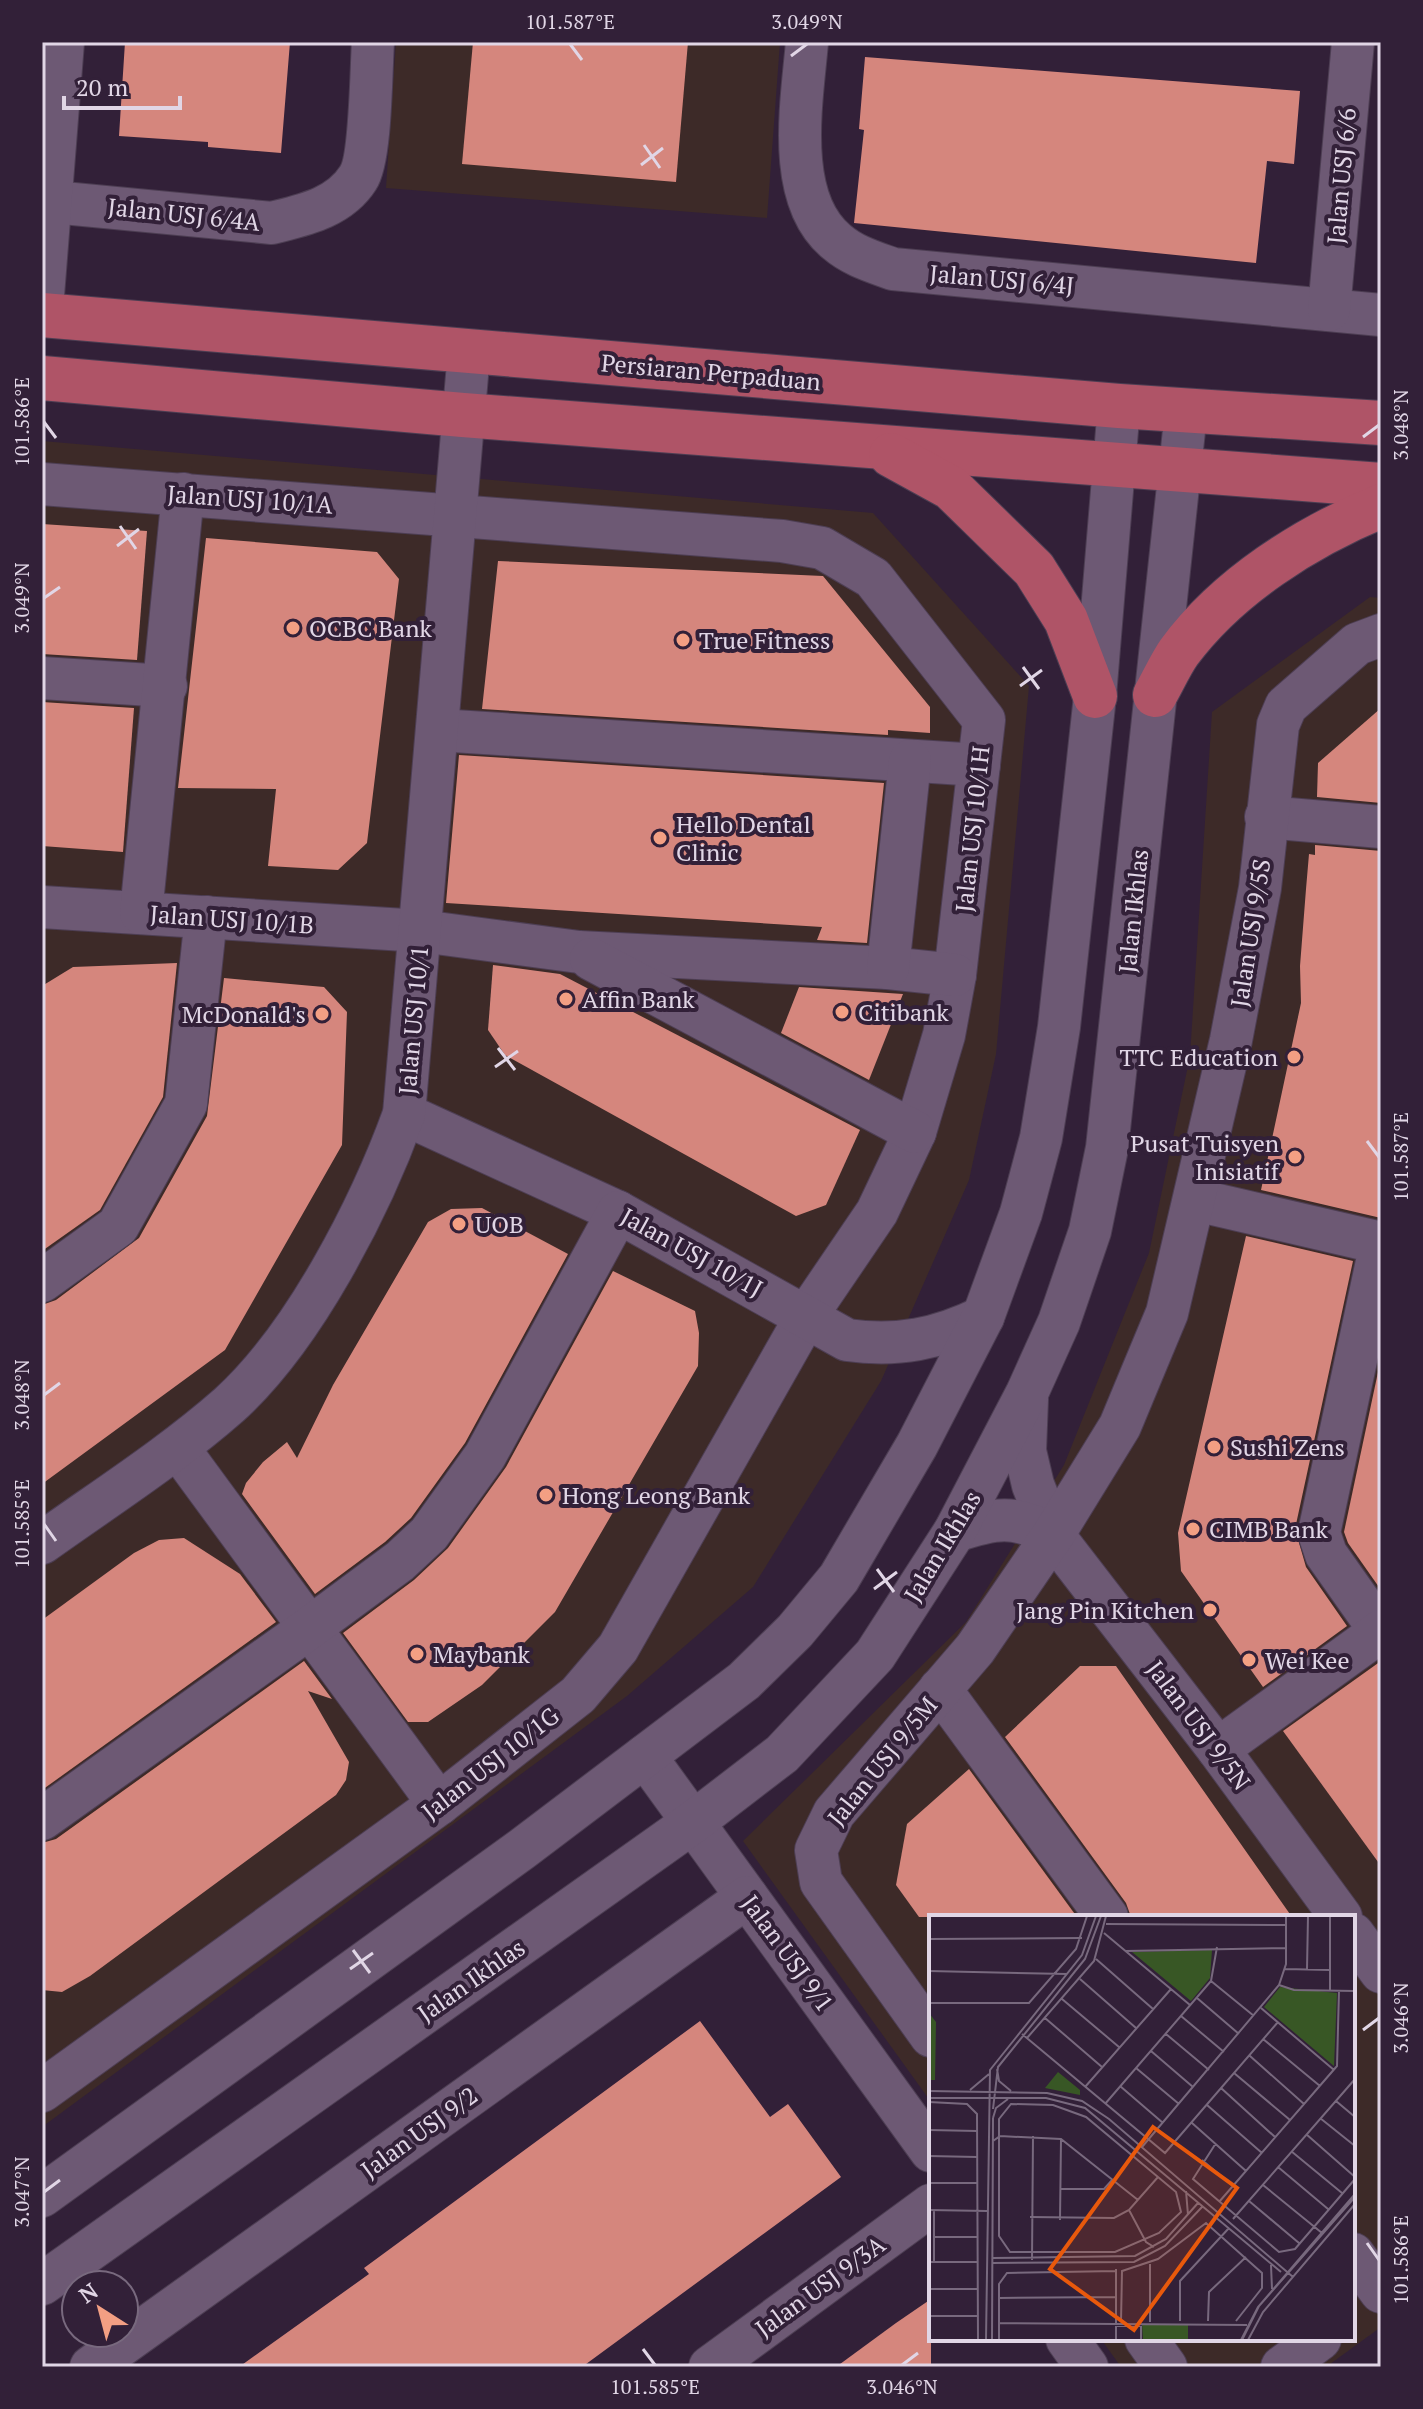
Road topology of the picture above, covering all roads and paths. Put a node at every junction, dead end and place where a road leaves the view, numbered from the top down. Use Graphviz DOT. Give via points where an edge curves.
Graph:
graph roads {
  1 [pos="63,42"];
  2 [pos="373,42"];
  3 [pos="807,42"];
  4 [pos="1353,42"];
  5 [pos="46,201"];
  6 [pos="42,308"];
  7 [pos="1329,310"];
  8 [pos="42,315"];
  9 [pos="1381,315"];
  10 [pos="469,352"];
  11 [pos="42,378"];
  12 [pos="1119,406"];
  13 [pos="1186,412"];
  14 [pos="463,415"];
  15 [pos="1381,423"];
  16 [pos="878,448"];
  17 [pos="1114,467"];
  18 [pos="1182,469"];
  19 [pos="42,484"];
  20 [pos="1381,485"];
  21 [pos="183,494"];
  22 [pos="1381,506"];
  23 [pos="457,515"];
  24 [pos="1381,635"];
  25 [pos="42,678"];
  26 [pos="166,686"];
  27 [pos="1155,695"];
  28 [pos="1095,696"];
  29 [pos="438,730"];
  30 [pos="910,761"];
  31 [pos="979,765"];
  32 [pos="1266,817"];
  33 [pos="1381,827"];
  34 [pos="42,907"];
  35 [pos="141,913"];
  36 [pos="206,917"];
  37 [pos="421,931"];
  38 [pos="579,952"];
  39 [pos="888,968"];
  40 [pos="955,975"];
  41 [pos="404,1114"];
  42 [pos="915,1132"];
  43 [pos="1196,1200"];
  44 [pos="618,1212"];
  45 [pos="1381,1243"];
  46 [pos="42,1281"];
  47 [pos="807,1315"];
  48 [pos="983,1317"];
  49 [pos="1027,1393"];
  50 [pos="178,1448"];
  51 [pos="955,1531"];
  52 [pos="45,1535"];
  53 [pos="1053,1535"];
  54 [pos="308,1629"];
  55 [pos="1381,1631"];
  56 [pos="940,1689"];
  57 [pos="1218,1749"];
  58 [pos="645,1756"];
  59 [pos="439,1804"];
  60 [pos="42,1819"];
  61 [pos="692,1823"];
  62 [pos="747,1897"];
  63 [pos="1106,1915"];
  64 [pos="1340,1915"];
  65 [pos="1355,1937"];
  66 [pos="1381,1972"];
  67 [pos="929,2033"];
  68 [pos="45,2082"];
  69 [pos="929,2148"];
  70 [pos="42,2196"];
  71 [pos="929,2206"];
  72 [pos="1355,2257"];
  73 [pos="42,2284"];
  74 [pos="1381,2293"];
  75 [pos="1355,2313"];
  76 [pos="1068,2341"];
  77 [pos="1147,2341"];
  78 [pos="1317,2341"];
  79 [pos="91,2367"];
  80 [pos="710,2367"];
  81 [pos="1087,2367"];
  82 [pos="1166,2367"];
  83 [pos="1282,2367"];
  1 -- 5 [label="street"];
  2 -- 5 [label="street, Jalan USJ 6/4A" via="360,177 337,200 309,214 272,223"];
  3 -- 7 [label="street, Jalan USJ 6/4J" via="799,139 804,178 816,213 835,241 859,256 893,269"];
  4 -- 7 [label="street, Jalan USJ 6/6"];
  5 -- 6 [label="street"];
  7 -- 9 [label="street, Jalan USJ 6/4J"];
  8 -- 10 [label="main road, Persiaran Perpaduan"];
  10 -- 12 [label="main road, Persiaran Perpaduan"];
  10 -- 14 [label="street, Jalan USJ 10/1"];
  11 -- 14 [label="main road"];
  12 -- 13 [label="main road, Persiaran Perpaduan"];
  12 -- 17 [label="street"];
  13 -- 15 [label="main road, Persiaran Perpaduan"];
  13 -- 18 [label="street, Jalan Ikhlas"];
  14 -- 16 [label="main road"];
  14 -- 23 [label="street, Jalan USJ 10/1"];
  16 -- 17 [label="main road"];
  16 -- 28 [label="main road" via="951,488 1034,569 1066,620"];
  17 -- 18 [label="main road"];
  17 -- 28 [label="street"];
  18 -- 20 [label="main road"];
  18 -- 27 [label="street, Jalan Ikhlas"];
  19 -- 21 [label="street, Jalan USJ 10/1A"];
  21 -- 23 [label="street, Jalan USJ 10/1A"];
  21 -- 26 [label="street"];
  22 -- 27 [label="main road" via="1320,535 1240,590 1179,653"];
  23 -- 29 [label="street, Jalan USJ 10/1"];
  23 -- 31 [label="street, Jalan USJ 10/1H" via="822,548 873,578 984,720"];
  24 -- 32 [label="street, Jalan USJ 9/5S" via="1357,644 1286,706 1274,744"];
  25 -- 26 [label="street"];
  26 -- 35 [label="street"];
  27 -- 49 [label="street, Jalan Ikhlas" via="1107,1148 1090,1231 1059,1322"];
  28 -- 48 [label="street" via="1059,1027 1041,1138 1021,1213"];
  29 -- 30 [label="street"];
  29 -- 37 [label="street, Jalan USJ 10/1"];
  30 -- 31 [label="street"];
  30 -- 39 [label="street"];
  31 -- 40 [label="street, Jalan USJ 10/1H"];
  32 -- 33 [label="street"];
  32 -- 43 [label="street, Jalan USJ 9/5S" via="1260,888"];
  34 -- 35 [label="street, Jalan USJ 10/1B"];
  35 -- 36 [label="street, Jalan USJ 10/1B"];
  36 -- 37 [label="street, Jalan USJ 10/1B"];
  36 -- 46 [label="street" via="186,1104 118,1226"];
  37 -- 38 [label="street, Jalan USJ 10/1B"];
  37 -- 41 [label="street, Jalan USJ 10/1"];
  38 -- 39 [label="street, Jalan USJ 10/1B"];
  38 -- 42 [label="street"];
  39 -- 40 [label="street, Jalan USJ 10/1B"];
  40 -- 42 [label="street, Jalan USJ 10/1H" via="944,1035"];
  41 -- 44 [label="street, Jalan USJ 10/1J"];
  41 -- 50 [label="street, Jalan USJ 10/1" via="384,1168 298,1328 232,1402"];
  42 -- 47 [label="street, Jalan USJ 10/1H" via="877,1212"];
  43 -- 45 [label="street"];
  43 -- 53 [label="street, Jalan USJ 9/5S" via="1167,1313 1120,1426"];
  44 -- 47 [label="street, Jalan USJ 10/1J"];
  44 -- 54 [label="street" via="458,1498 400,1561"];
  45 -- 55 [label="street" via="1319,1533 1326,1554"];
  47 -- 48 [label="street, Jalan USJ 10/1J" via="847,1340 873,1343 916,1342"];
  47 -- 59 [label="street, Jalan USJ 10/1G" via="618,1648 578,1695"];
  48 -- 58 [label="street" via="917,1445 839,1578 744,1681"];
  49 -- 51 [label="street, Jalan Ikhlas"];
  49 -- 53 [label="street" via="1025,1451"];
  50 -- 52 [label="street, Jalan USJ 10/1"];
  50 -- 54 [label="street"];
  51 -- 53 [label="street" via="993,1518 1028,1521"];
  51 -- 61 [label="street, Jalan Ikhlas" via="875,1655 782,1754"];
  53 -- 56 [label="street, Jalan USJ 9/5M" via="975,1649"];
  53 -- 57 [label="street, Jalan USJ 9/5N"];
  54 -- 59 [label="street"];
  54 -- 60 [label="street"];
  55 -- 57 [label="street"];
  56 -- 63 [label="street"];
  56 -- 67 [label="street, Jalan USJ 9/5M" via="834,1813 816,1850 821,1882"];
  57 -- 64 [label="street, Jalan USJ 9/5N"];
  58 -- 61 [label="street, Jalan USJ 9/1"];
  58 -- 70 [label="street"];
  59 -- 68 [label="street, Jalan USJ 10/1G"];
  61 -- 62 [label="street, Jalan USJ 9/1"];
  61 -- 73 [label="street, Jalan Ikhlas"];
  62 -- 69 [label="street, Jalan USJ 9/1"];
  62 -- 79 [label="street, Jalan USJ 9/2"];
  65 -- 66 [label="street"];
  71 -- 80 [label="street, Jalan USJ 9/3A"];
  72 -- 74 [label="street"];
  74 -- 75 [label="street"];
  76 -- 81 [label="street"];
  77 -- 82 [label="street"];
  78 -- 83 [label="street"];
}
